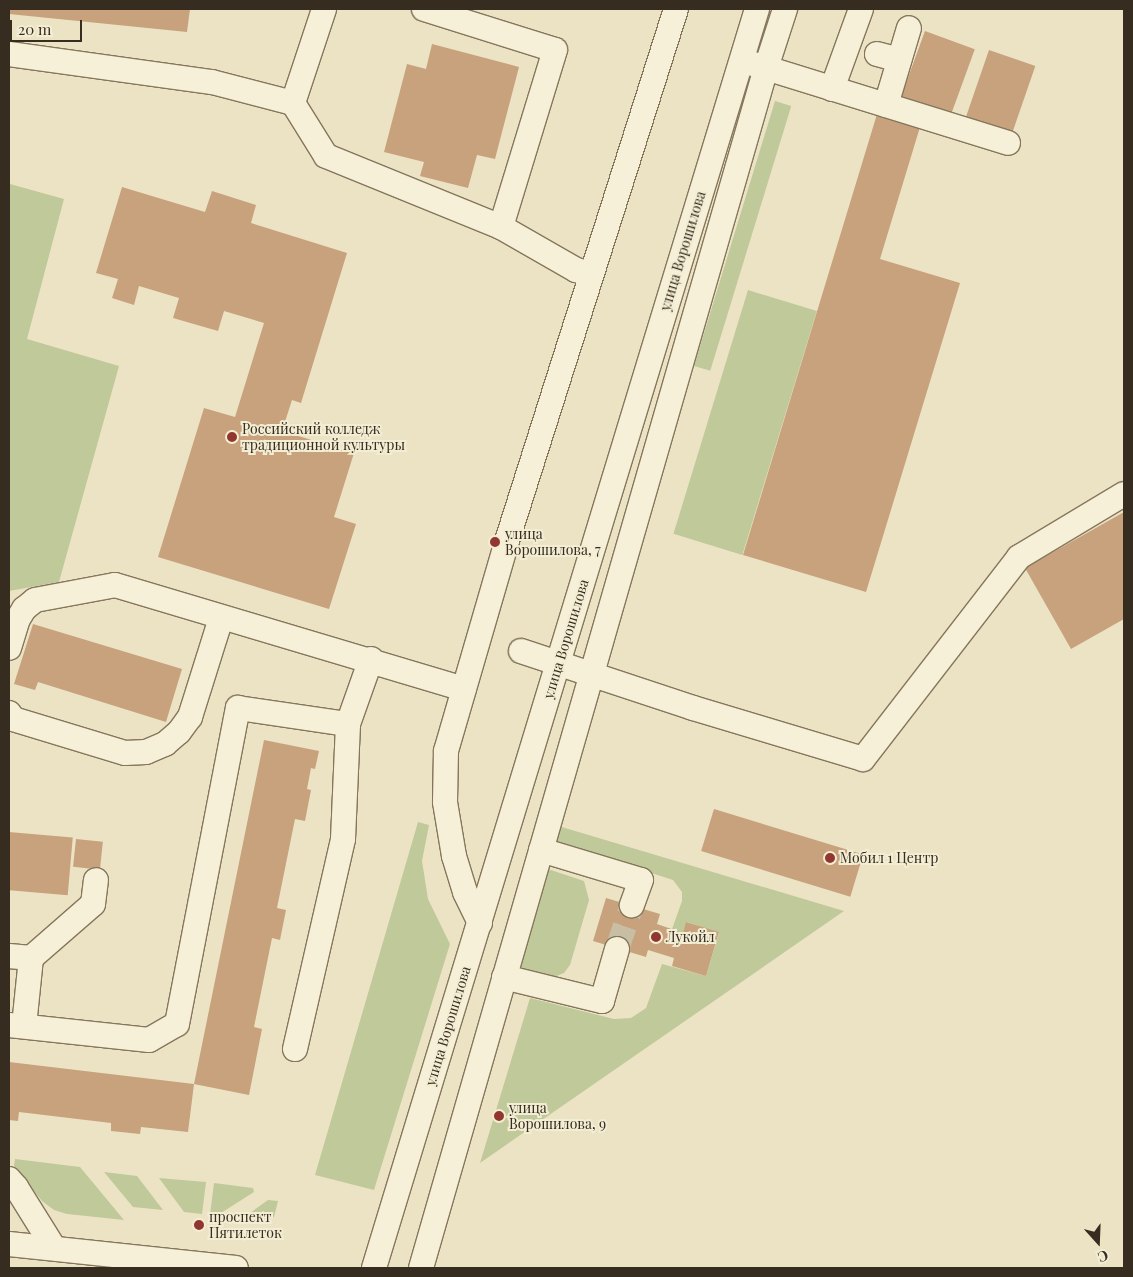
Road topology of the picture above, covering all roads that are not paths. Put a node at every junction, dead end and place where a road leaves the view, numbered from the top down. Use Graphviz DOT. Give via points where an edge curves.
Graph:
graph roads {
  1 [pos="324,9"];
  2 [pos="424,9"];
  3 [pos="676,9"];
  4 [pos="757,9"];
  5 [pos="785,9"];
  6 [pos="861,9"];
  7 [pos="451,13"];
  8 [pos="908,28"];
  9 [pos="9,54"];
  10 [pos="741,60"];
  11 [pos="766,68"];
  12 [pos="832,88"];
  13 [pos="293,104"];
  14 [pos="886,105"];
  15 [pos="1008,143"];
  16 [pos="501,227"];
  17 [pos="592,274"];
  18 [pos="1124,494"];
  19 [pos="221,618"];
  20 [pos="9,648"];
  21 [pos="521,651"];
  22 [pos="370,660"];
  23 [pos="558,663"];
  24 [pos="591,674"];
  25 [pos="464,689"];
  26 [pos="9,713"];
  27 [pos="348,724"];
  28 [pos="541,850"];
  29 [pos="96,880"];
  30 [pos="632,905"];
  31 [pos="480,923"];
  32 [pos="617,948"];
  33 [pos="20,957"];
  34 [pos="504,977"];
  35 [pos="16,1026"];
  36 [pos="295,1049"];
  37 [pos="9,1179"];
  38 [pos="9,1244"];
  39 [pos="54,1248"];
  40 [pos="236,1268"];
  41 [pos="374,1268"];
  42 [pos="421,1268"];
  1 -- 13 [label="street"];
  2 -- 7 [label="street"];
  3 -- 17 [label="street"];
  4 -- 10 [label="street, улица Ворошилова"];
  5 -- 11 [label="street, улица Ворошилова"];
  6 -- 12 [label="street"];
  7 -- 16 [label="street" via="555,50"];
  8 -- 14 [label="street" via="888,57"];
  9 -- 13 [label="street" via="212,82"];
  10 -- 11 [label="street"];
  10 -- 23 [label="street, улица Ворошилова"];
  11 -- 12 [label="street"];
  11 -- 24 [label="street, улица Ворошилова"];
  12 -- 14 [label="street"];
  13 -- 16 [label="street" via="326,156"];
  14 -- 15 [label="street"];
  16 -- 17 [label="street" via="576,270"];
  17 -- 25 [label="street"];
  18 -- 24 [label="street" via="1019,557 864,759 621,686"];
  19 -- 20 [label="street" via="115,585 35,600 18,619"];
  19 -- 22 [label="street"];
  19 -- 26 [label="street" via="190,717 165,744 146,752 125,753 13,719"];
  21 -- 23 [label="street"];
  22 -- 25 [label="street"];
  22 -- 27 [label="street"];
  23 -- 24 [label="street"];
  23 -- 31 [label="street, улица Ворошилова"];
  24 -- 28 [label="street, улица Ворошилова"];
  25 -- 31 [label="street" via="446,751 445,802 454,856 465,892"];
  27 -- 35 [label="street" via="238,708 177,1024 149,1040"];
  27 -- 36 [label="street" via="343,838"];
  28 -- 30 [label="street" via="640,880"];
  28 -- 34 [label="street, улица Ворошилова"];
  29 -- 33 [label="street" via="93,904"];
  31 -- 41 [label="street, улица Ворошилова"];
  32 -- 34 [label="street" via="602,1001"];
  33 -- 35 [label="street"];
  34 -- 42 [label="street, улица Ворошилова"];
  37 -- 39 [label="street"];
  38 -- 39 [label="street"];
  39 -- 40 [label="street"];
}
